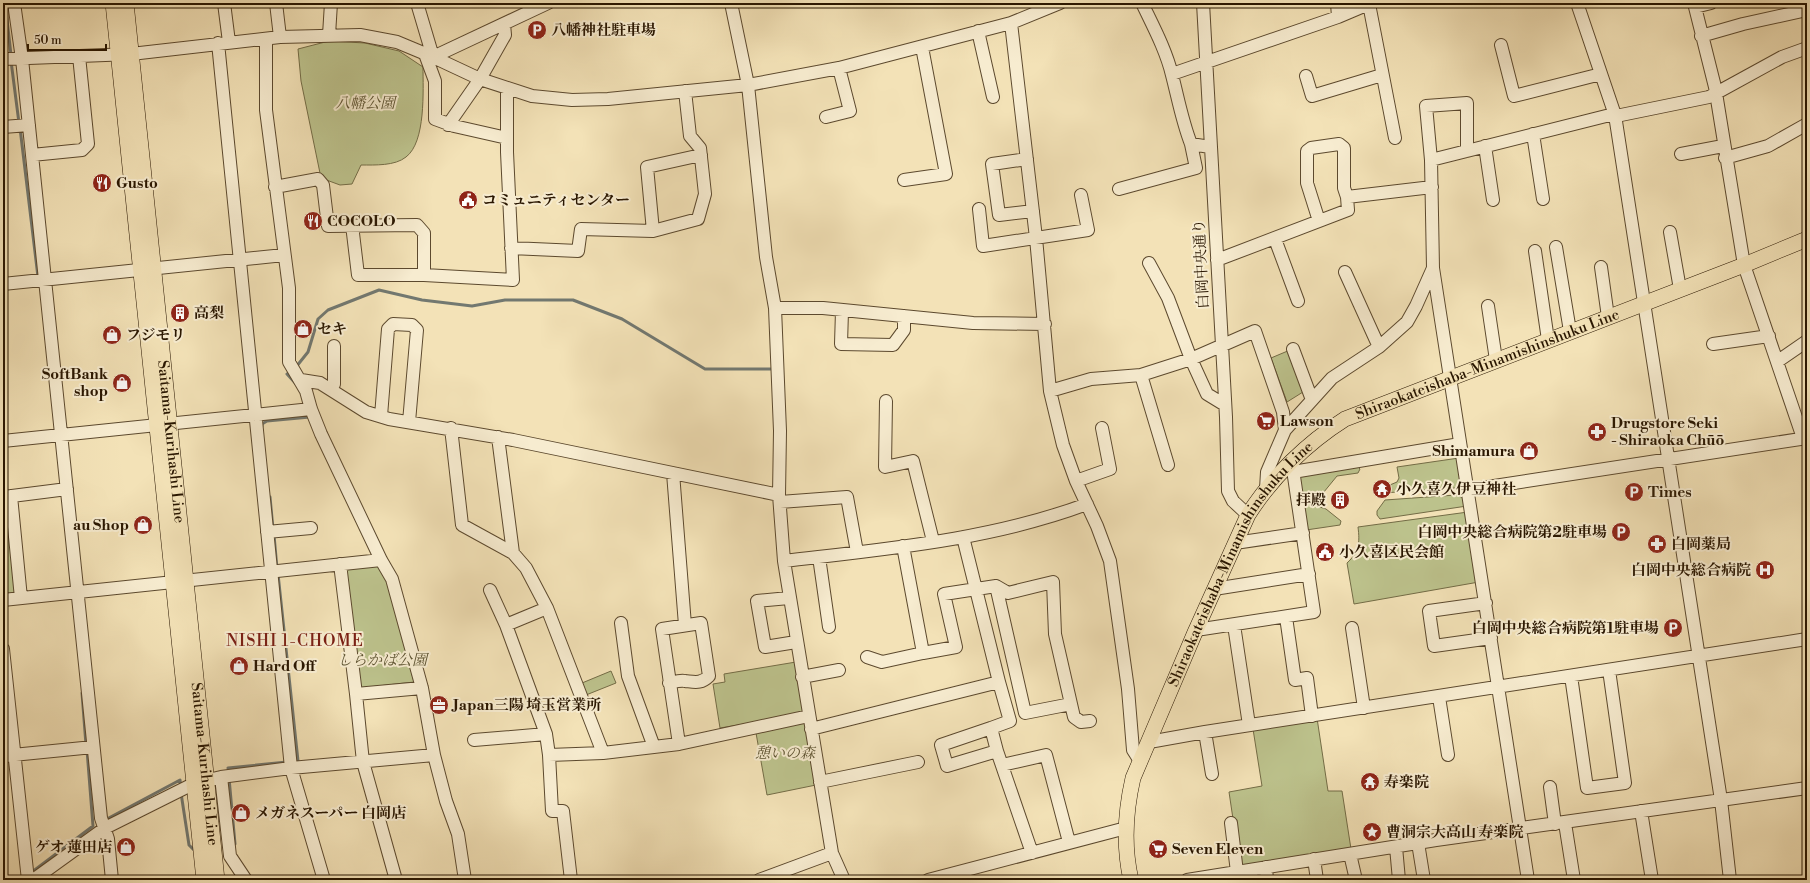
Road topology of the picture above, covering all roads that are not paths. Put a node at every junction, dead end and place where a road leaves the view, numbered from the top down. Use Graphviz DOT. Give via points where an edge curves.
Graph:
graph roads {
  1 [pos="14,3"];
  2 [pos="113,3"];
  3 [pos="126,3"];
  4 [pos="224,3"];
  5 [pos="276,3"];
  6 [pos="331,3"];
  7 [pos="417,3"];
  8 [pos="548,3"];
  9 [pos="731,3"];
  10 [pos="1060,3"];
  11 [pos="1142,3"];
  12 [pos="1203,3"];
  13 [pos="1337,3"];
  14 [pos="1370,3"];
  15 [pos="1577,3"];
  16 [pos="1711,3"];
  17 [pos="1694,5"];
  18 [pos="1807,10"];
  19 [pos="1338,18"];
  20 [pos="1011,23"];
  21 [pos="504,24"];
  22 [pos="978,31"];
  23 [pos="329,35"];
  24 [pos="1701,36"];
  25 [pos="280,37"];
  26 [pos="266,39"];
  27 [pos="223,43"];
  28 [pos="1500,45"];
  29 [pos="922,47"];
  30 [pos="1807,48"];
  31 [pos="125,54"];
  32 [pos="429,55"];
  33 [pos="79,56"];
  34 [pos="3,59"];
  35 [pos="22,59"];
  36 [pos="1206,63"];
  37 [pos="839,68"];
  38 [pos="1172,74"];
  39 [pos="1601,74"];
  40 [pos="1382,75"];
  41 [pos="1306,76"];
  42 [pos="480,79"];
  43 [pos="748,85"];
  44 [pos="507,89"];
  45 [pos="685,91"];
  46 [pos="1716,93"];
  47 [pos="993,97"];
  48 [pos="1615,115"];
  49 [pos="826,117"];
  50 [pos="1807,124"];
  51 [pos="29,125"];
  52 [pos="448,125"];
  53 [pos="3,127"];
  54 [pos="1533,134"];
  55 [pos="507,138"];
  56 [pos="1395,138"];
  57 [pos="1191,144"];
  58 [pos="1485,146"];
  59 [pos="1210,147"];
  60 [pos="1467,151"];
  61 [pos="1724,152"];
  62 [pos="1681,154"];
  63 [pos="32,155"];
  64 [pos="701,155"];
  65 [pos="1027,159"];
  66 [pos="1431,160"];
  67 [pos="904,180"];
  68 [pos="275,187"];
  69 [pos="1432,187"];
  70 [pos="1119,189"];
  71 [pos="1081,194"];
  72 [pos="1347,197"];
  73 [pos="1543,199"];
  74 [pos="1493,200"];
  75 [pos="979,209"];
  76 [pos="1033,211"];
  77 [pos="1319,221"];
  78 [pos="352,225"];
  79 [pos="653,231"];
  80 [pos="1670,232"];
  81 [pos="1036,238"];
  82 [pos="1807,238"];
  83 [pos="1275,239"];
  84 [pos="1556,247"];
  85 [pos="511,248"];
  86 [pos="1534,251"];
  87 [pos="284,255"];
  88 [pos="240,259"];
  89 [pos="1217,260"];
  90 [pos="1149,263"];
  91 [pos="1744,266"];
  92 [pos="1601,267"];
  93 [pos="1433,268"];
  94 [pos="147,269"];
  95 [pos="1345,272"];
  96 [pos="424,275"];
  97 [pos="45,280"];
  98 [pos="3,284"];
  99 [pos="1680,290"];
  100 [pos="1298,301"];
  101 [pos="1645,302"];
  102 [pos="1488,306"];
  103 [pos="775,308"];
  104 [pos="842,311"];
  105 [pos="904,316"];
  106 [pos="1608,317"];
  107 [pos="1045,324"];
  108 [pos="1570,331"];
  109 [pos="1769,336"];
  110 [pos="1548,340"];
  111 [pos="1807,341"];
  112 [pos="1713,344"];
  113 [pos="1222,345"];
  114 [pos="334,346"];
  115 [pos="1379,347"];
  116 [pos="1293,349"];
  117 [pos="1191,359"];
  118 [pos="1496,360"];
  119 [pos="1778,361"];
  120 [pos="1140,375"];
  121 [pos="1450,377"];
  122 [pos="301,380"];
  123 [pos="331,390"];
  124 [pos="1050,391"];
  125 [pos="1312,400"];
  126 [pos="886,401"];
  127 [pos="1225,405"];
  128 [pos="309,409"];
  129 [pos="256,415"];
  130 [pos="381,416"];
  131 [pos="409,422"];
  132 [pos="163,425"];
  133 [pos="451,428"];
  134 [pos="1102,428"];
  135 [pos="1285,430"];
  136 [pos="61,435"];
  137 [pos="498,438"];
  138 [pos="1805,438"];
  139 [pos="3,441"];
  140 [pos="1460,444"];
  141 [pos="1669,459"];
  142 [pos="1168,466"];
  143 [pos="1293,468"];
  144 [pos="673,473"];
  145 [pos="1076,481"];
  146 [pos="1266,489"];
  147 [pos="67,490"];
  148 [pos="1468,490"];
  149 [pos="7,496"];
  150 [pos="780,499"];
  151 [pos="1087,504"];
  152 [pos="1248,515"];
  153 [pos="311,528"];
  154 [pos="267,532"];
  155 [pos="1303,533"];
  156 [pos="963,537"];
  157 [pos="933,542"];
  158 [pos="1235,543"];
  159 [pos="903,546"];
  160 [pos="513,552"];
  161 [pos="857,552"];
  162 [pos="819,557"];
  163 [pos="381,560"];
  164 [pos="784,561"];
  165 [pos="340,564"];
  166 [pos="271,571"];
  167 [pos="1309,574"];
  168 [pos="180,581"];
  169 [pos="996,586"];
  170 [pos="976,588"];
  171 [pos="490,590"];
  172 [pos="1214,590"];
  173 [pos="77,592"];
  174 [pos="21,598"];
  175 [pos="789,598"];
  176 [pos="3,600"];
  177 [pos="1486,603"];
  178 [pos="547,608"];
  179 [pos="1286,617"];
  180 [pos="621,623"];
  181 [pos="506,625"];
  182 [pos="685,625"];
  183 [pos="1234,625"];
  184 [pos="829,627"];
  185 [pos="1352,628"];
  186 [pos="1196,630"];
  187 [pos="1491,638"];
  188 [pos="1807,639"];
  189 [pos="796,642"];
  190 [pos="3,649"];
  191 [pos="923,653"];
  192 [pos="1700,656"];
  193 [pos="867,657"];
  194 [pos="839,670"];
  195 [pos="1609,670"];
  196 [pos="802,676"];
  197 [pos="1571,676"];
  198 [pos="999,682"];
  199 [pos="669,683"];
  200 [pos="422,688"];
  201 [pos="1499,688"];
  202 [pos="356,694"];
  203 [pos="1439,696"];
  204 [pos="1071,704"];
  205 [pos="1364,708"];
  206 [pos="809,716"];
  207 [pos="1312,716"];
  208 [pos="1090,721"];
  209 [pos="1249,725"];
  210 [pos="991,728"];
  211 [pos="811,729"];
  212 [pos="1205,732"];
  213 [pos="546,734"];
  214 [pos="474,740"];
  215 [pos="1149,742"];
  216 [pos="680,744"];
  217 [pos="93,747"];
  218 [pos="654,748"];
  219 [pos="997,751"];
  220 [pos="603,753"];
  221 [pos="434,755"];
  222 [pos="549,755"];
  223 [pos="1448,755"];
  224 [pos="8,756"];
  225 [pos="1140,761"];
  226 [pos="363,762"];
  227 [pos="918,762"];
  228 [pos="1002,765"];
  229 [pos="291,768"];
  230 [pos="1212,774"];
  231 [pos="208,780"];
  232 [pos="820,782"];
  233 [pos="1550,786"];
  234 [pos="1807,788"];
  235 [pos="1721,800"];
  236 [pos="1641,811"];
  237 [pos="1231,823"];
  238 [pos="1560,823"];
  239 [pos="105,828"];
  240 [pos="1126,828"];
  241 [pos="1520,828"];
  242 [pos="1068,842"];
  243 [pos="1418,843"];
  244 [pos="1396,847"];
  245 [pos="832,853"];
  246 [pos="1032,853"];
  247 [pos="1350,854"];
  248 [pos="1314,859"];
  249 [pos="1266,867"];
  250 [pos="1238,872"];
  251 [pos="38,878"];
  252 [pos="28,880"];
  253 [pos="112,880"];
  254 [pos="204,880"];
  255 [pos="218,880"];
  256 [pos="246,880"];
  257 [pos="324,880"];
  258 [pos="396,880"];
  259 [pos="465,880"];
  260 [pos="571,880"];
  261 [pos="759,880"];
  262 [pos="844,880"];
  263 [pos="928,880"];
  264 [pos="1131,880"];
  265 [pos="1187,880"];
  266 [pos="1267,880"];
  267 [pos="1317,880"];
  268 [pos="1356,880"];
  269 [pos="1399,880"];
  270 [pos="1424,880"];
  271 [pos="1528,880"];
  272 [pos="1574,880"];
  273 [pos="1652,880"];
  274 [pos="1730,880"];
  1 -- 35 [label="street"];
  2 -- 31 [label="main road, Saitama-Kurihashi Line"];
  3 -- 31 [label="main road, Saitama-Kurihashi Line"];
  4 -- 27 [label="street"];
  5 -- 25 [label="street"];
  6 -- 23 [label="street"];
  7 -- 32 [label="street"];
  8 -- 21 [label="street"];
  9 -- 43 [label="street"];
  10 -- 20 [label="street"];
  11 -- 38 [label="street"];
  12 -- 36 [label="street, 白岡中央通り"];
  13 -- 19 [label="street"];
  14 -- 19 [label="street"];
  14 -- 40 [label="street"];
  15 -- 39 [label="street"];
  16 -- 17 [label="street"];
  17 -- 24 [label="street"];
  18 -- 24 [label="street"];
  19 -- 36 [label="street"];
  20 -- 22 [label="street"];
  20 -- 65 [label="street"];
  21 -- 32 [label="street"];
  21 -- 42 [label="street" via="505,35"];
  22 -- 29 [label="street"];
  22 -- 47 [label="street"];
  23 -- 25 [label="street"];
  23 -- 32 [label="street" via="360,35 397,42"];
  24 -- 46 [label="street"];
  25 -- 26 [label="street"];
  26 -- 27 [label="street"];
  26 -- 68 [label="street" via="266,110"];
  27 -- 31 [label="street"];
  27 -- 88 [label="street"];
  28 -- 39 [label="street" via="1514,96"];
  29 -- 37 [label="street"];
  29 -- 67 [label="street" via="946,174"];
  30 -- 46 [label="street" via="1782,56"];
  31 -- 33 [label="street"];
  31 -- 94 [label="main road, Saitama-Kurihashi Line"];
  32 -- 42 [label="street"];
  32 -- 52 [label="street" via="435,81 435,119"];
  33 -- 35 [label="street"];
  33 -- 63 [label="street" via="88,144 82,150"];
  34 -- 35 [label="street"];
  35 -- 51 [label="street"];
  36 -- 38 [label="street"];
  36 -- 59 [label="street, 白岡中央通り"];
  37 -- 43 [label="street"];
  37 -- 49 [label="street" via="850,111"];
  38 -- 57 [label="street" via="1182,121"];
  39 -- 48 [label="street"];
  40 -- 41 [label="street" via="1312,96"];
  40 -- 56 [label="street"];
  42 -- 44 [label="street"];
  42 -- 52 [label="street"];
  43 -- 45 [label="street"];
  43 -- 103 [label="street" via="766,257"];
  44 -- 45 [label="street" via="532,96 572,100"];
  44 -- 55 [label="street"];
  45 -- 64 [label="street" via="690,136 700,148"];
  46 -- 48 [label="street" via="1709,97"];
  46 -- 61 [label="street"];
  48 -- 54 [label="street"];
  48 -- 101 [label="street"];
  50 -- 61 [label="street" via="1768,146"];
  51 -- 53 [label="street"];
  51 -- 63 [label="street"];
  52 -- 55 [label="street"];
  54 -- 58 [label="street"];
  54 -- 73 [label="street"];
  55 -- 85 [label="street"];
  57 -- 59 [label="street"];
  57 -- 70 [label="street" via="1196,168"];
  58 -- 60 [label="street"];
  58 -- 74 [label="street"];
  59 -- 89 [label="street, 白岡中央通り"];
  60 -- 66 [label="street"];
  60 -- 66 [label="street" via="1467,103 1426,106"];
  61 -- 62 [label="street"];
  61 -- 91 [label="street"];
  63 -- 97 [label="street"];
  64 -- 79 [label="street" via="705,194 698,219"];
  64 -- 79 [label="street" via="647,167"];
  65 -- 76 [label="street"];
  65 -- 76 [label="street" via="992,164 999,215"];
  66 -- 69 [label="street"];
  68 -- 78 [label="street" via="318,179 323,185 328,226"];
  68 -- 87 [label="street"];
  69 -- 72 [label="street"];
  69 -- 93 [label="street"];
  71 -- 81 [label="street" via="1088,230"];
  72 -- 77 [label="street" via="1348,210"];
  72 -- 77 [label="street" via="1344,188 1344,148 1339,144 1311,148 1307,151 1306,183"];
  75 -- 81 [label="street" via="983,246"];
  76 -- 81 [label="street"];
  77 -- 83 [label="street"];
  78 -- 96 [label="street" via="358,275"];
  78 -- 96 [label="street" via="417,225 424,232"];
  79 -- 85 [label="street" via="581,229 578,252"];
  80 -- 99 [label="street"];
  81 -- 107 [label="street"];
  82 -- 91 [label="main road, Shiraokateishaba-Minamishinshuku Line"];
  83 -- 89 [label="street"];
  83 -- 100 [label="street"];
  84 -- 108 [label="street"];
  85 -- 96 [label="street" via="513,280"];
  86 -- 110 [label="street"];
  87 -- 88 [label="street"];
  87 -- 122 [label="street" via="289,288 289,362"];
  88 -- 94 [label="street"];
  88 -- 129 [label="street"];
  89 -- 113 [label="street, 白岡中央通り"];
  90 -- 117 [label="street" via="1168,298"];
  91 -- 99 [label="main road, Shiraokateishaba-Minamishinshuku Line"];
  91 -- 109 [label="street"];
  92 -- 106 [label="street"];
  93 -- 115 [label="street" via="1406,322"];
  93 -- 121 [label="street"];
  94 -- 97 [label="street"];
  94 -- 132 [label="main road, Saitama-Kurihashi Line"];
  95 -- 115 [label="street"];
  97 -- 98 [label="street"];
  97 -- 136 [label="street"];
  99 -- 101 [label="main road, Shiraokateishaba-Minamishinshuku Line"];
  101 -- 106 [label="main road, Shiraokateishaba-Minamishinshuku Line"];
  101 -- 141 [label="street"];
  102 -- 118 [label="street"];
  103 -- 104 [label="street"];
  103 -- 150 [label="street"];
  104 -- 105 [label="street"];
  104 -- 105 [label="street" via="841,344 893,345 904,330"];
  105 -- 107 [label="street" via="973,323"];
  106 -- 108 [label="main road, Shiraokateishaba-Minamishinshuku Line"];
  107 -- 124 [label="street"];
  108 -- 110 [label="main road, Shiraokateishaba-Minamishinshuku Line"];
  109 -- 112 [label="street"];
  109 -- 119 [label="street"];
  110 -- 118 [label="main road, Shiraokateishaba-Minamishinshuku Line"];
  111 -- 119 [label="street"];
  113 -- 117 [label="street"];
  113 -- 127 [label="street, 白岡中央通り"];
  113 -- 135 [label="street" via="1255,331 1283,412"];
  114 -- 123 [label="street" via="334,384"];
  115 -- 125 [label="street" via="1332,378"];
  116 -- 125 [label="street"];
  117 -- 120 [label="street"];
  117 -- 127 [label="street" via="1207,394"];
  118 -- 121 [label="main road, Shiraokateishaba-Minamishinshuku Line"];
  119 -- 138 [label="street"];
  120 -- 124 [label="street" via="1091,379"];
  120 -- 142 [label="street"];
  121 -- 140 [label="street"];
  121 -- 143 [label="main road, Shiraokateishaba-Minamishinshuku Line" via="1344,419 1322,434"];
  122 -- 123 [label="street" via="320,383"];
  122 -- 128 [label="street"];
  123 -- 130 [label="street" via="366,412"];
  124 -- 145 [label="street" via="1063,445"];
  125 -- 135 [label="street"];
  126 -- 157 [label="street" via="885,467 913,461"];
  127 -- 152 [label="street, 白岡中央通り" via="1228,491"];
  128 -- 129 [label="street"];
  128 -- 163 [label="street"];
  129 -- 132 [label="street"];
  129 -- 154 [label="street"];
  130 -- 131 [label="street"];
  130 -- 131 [label="street" via="388,329 392,324 412,325 417,330"];
  131 -- 133 [label="street"];
  132 -- 136 [label="street"];
  132 -- 168 [label="main road, Saitama-Kurihashi Line"];
  133 -- 137 [label="street"];
  133 -- 160 [label="street" via="462,524"];
  134 -- 145 [label="street" via="1110,469"];
  135 -- 146 [label="street" via="1267,472"];
  136 -- 139 [label="street"];
  136 -- 147 [label="street"];
  137 -- 144 [label="street"];
  137 -- 160 [label="street"];
  138 -- 141 [label="street"];
  140 -- 143 [label="street"];
  140 -- 148 [label="street"];
  141 -- 148 [label="street"];
  141 -- 192 [label="street"];
  143 -- 146 [label="main road, Shiraokateishaba-Minamishinshuku Line"];
  143 -- 155 [label="street"];
  144 -- 150 [label="street"];
  144 -- 182 [label="street"];
  145 -- 151 [label="street"];
  146 -- 152 [label="main road, Shiraokateishaba-Minamishinshuku Line"];
  147 -- 149 [label="street"];
  147 -- 173 [label="street"];
  148 -- 177 [label="street"];
  149 -- 174 [label="street"];
  150 -- 161 [label="street" via="847,497"];
  150 -- 164 [label="street"];
  151 -- 156 [label="street" via="1036,521"];
  151 -- 225 [label="street" via="1110,561 1128,689 1133,750"];
  152 -- 158 [label="main road, Shiraokateishaba-Minamishinshuku Line"];
  153 -- 154 [label="street"];
  154 -- 166 [label="street"];
  155 -- 158 [label="street"];
  155 -- 167 [label="street"];
  156 -- 157 [label="street"];
  156 -- 170 [label="street"];
  157 -- 159 [label="street"];
  158 -- 172 [label="main road, Shiraokateishaba-Minamishinshuku Line"];
  159 -- 161 [label="street"];
  159 -- 191 [label="street"];
  160 -- 178 [label="street" via="526,568"];
  161 -- 162 [label="street"];
  162 -- 164 [label="street"];
  162 -- 184 [label="street"];
  163 -- 165 [label="street"];
  163 -- 200 [label="street" via="392,579"];
  164 -- 175 [label="street"];
  165 -- 166 [label="street"];
  165 -- 202 [label="street"];
  166 -- 168 [label="street"];
  166 -- 229 [label="street"];
  167 -- 172 [label="street"];
  167 -- 179 [label="street" via="1314,612"];
  168 -- 173 [label="street"];
  168 -- 231 [label="main road, Saitama-Kurihashi Line"];
  169 -- 170 [label="street"];
  169 -- 204 [label="street" via="1025,713"];
  169 -- 204 [label="street" via="1008,593 1053,582 1055,634"];
  170 -- 191 [label="street" via="944,594 956,647"];
  170 -- 198 [label="street"];
  171 -- 181 [label="street"];
  172 -- 186 [label="main road, Shiraokateishaba-Minamishinshuku Line"];
  173 -- 174 [label="street"];
  173 -- 217 [label="street"];
  174 -- 176 [label="street"];
  175 -- 189 [label="street"];
  175 -- 189 [label="street" via="757,601 765,647"];
  177 -- 187 [label="street"];
  177 -- 187 [label="street" via="1429,611 1434,646"];
  178 -- 181 [label="street"];
  178 -- 220 [label="street"];
  179 -- 183 [label="street"];
  179 -- 207 [label="street" via="1295,680 1307,678"];
  180 -- 218 [label="street" via="628,676"];
  181 -- 213 [label="street"];
  182 -- 199 [label="street" via="662,629"];
  182 -- 199 [label="street" via="701,624 709,676 704,681 693,683"];
  183 -- 186 [label="street"];
  183 -- 209 [label="street"];
  185 -- 205 [label="street"];
  186 -- 215 [label="main road, Shiraokateishaba-Minamishinshuku Line"];
  187 -- 201 [label="street"];
  188 -- 192 [label="street"];
  189 -- 196 [label="street"];
  190 -- 224 [label="street"];
  191 -- 193 [label="street" via="882,662"];
  192 -- 195 [label="street"];
  192 -- 235 [label="street"];
  194 -- 196 [label="street"];
  195 -- 197 [label="street"];
  195 -- 197 [label="street" via="1625,783 1587,788"];
  196 -- 206 [label="street"];
  197 -- 201 [label="street"];
  198 -- 210 [label="street" via="1010,721"];
  198 -- 211 [label="street"];
  199 -- 216 [label="street"];
  200 -- 202 [label="street"];
  200 -- 221 [label="street"];
  201 -- 203 [label="street"];
  201 -- 241 [label="street"];
  202 -- 226 [label="street"];
  203 -- 205 [label="street"];
  203 -- 223 [label="street"];
  204 -- 208 [label="street" via="1074,717 1081,722"];
  205 -- 207 [label="street"];
  206 -- 211 [label="street"];
  206 -- 216 [label="street"];
  207 -- 209 [label="street"];
  209 -- 212 [label="street"];
  210 -- 219 [label="street"];
  210 -- 219 [label="street" via="941,745 947,766"];
  211 -- 232 [label="street"];
  212 -- 215 [label="street"];
  212 -- 230 [label="street"];
  213 -- 214 [label="street"];
  213 -- 222 [label="street"];
  215 -- 225 [label="main road, Shiraokateishaba-Minamishinshuku Line"];
  216 -- 218 [label="street"];
  217 -- 224 [label="street"];
  217 -- 239 [label="street" via="101,818"];
  218 -- 220 [label="street"];
  219 -- 228 [label="street"];
  220 -- 222 [label="street"];
  221 -- 226 [label="street"];
  221 -- 259 [label="street" via="458,834"];
  222 -- 260 [label="street" via="552,811 563,810"];
  224 -- 252 [label="street"];
  225 -- 240 [label="main road, Shiraokateishaba-Minamishinshuku Line" via="1130,792"];
  226 -- 229 [label="street"];
  226 -- 258 [label="street"];
  227 -- 232 [label="street"];
  228 -- 242 [label="street" via="1046,755"];
  228 -- 246 [label="street"];
  229 -- 231 [label="street"];
  229 -- 257 [label="street"];
  231 -- 239 [label="street"];
  231 -- 254 [label="main road, Saitama-Kurihashi Line"];
  231 -- 255 [label="main road, Saitama-Kurihashi Line"];
  231 -- 256 [label="street" via="230,856"];
  232 -- 245 [label="street"];
  233 -- 238 [label="street"];
  234 -- 235 [label="street"];
  235 -- 236 [label="street"];
  235 -- 274 [label="street"];
  236 -- 238 [label="street"];
  236 -- 273 [label="street"];
  237 -- 250 [label="street"];
  238 -- 241 [label="street"];
  238 -- 272 [label="street"];
  239 -- 251 [label="street"];
  239 -- 253 [label="street"];
  240 -- 242 [label="street"];
  240 -- 264 [label="main road, Shiraokateishaba-Minamishinshuku Line" via="1125,852"];
  241 -- 243 [label="street"];
  241 -- 271 [label="street"];
  242 -- 246 [label="street"];
  243 -- 244 [label="street"];
  243 -- 270 [label="street"];
  244 -- 247 [label="street"];
  244 -- 269 [label="street"];
  245 -- 261 [label="street"];
  245 -- 262 [label="street"];
  246 -- 263 [label="street"];
  247 -- 248 [label="street"];
  247 -- 268 [label="street"];
  248 -- 249 [label="street"];
  248 -- 267 [label="street"];
  249 -- 250 [label="street"];
  249 -- 266 [label="street"];
  250 -- 265 [label="street"];
}
